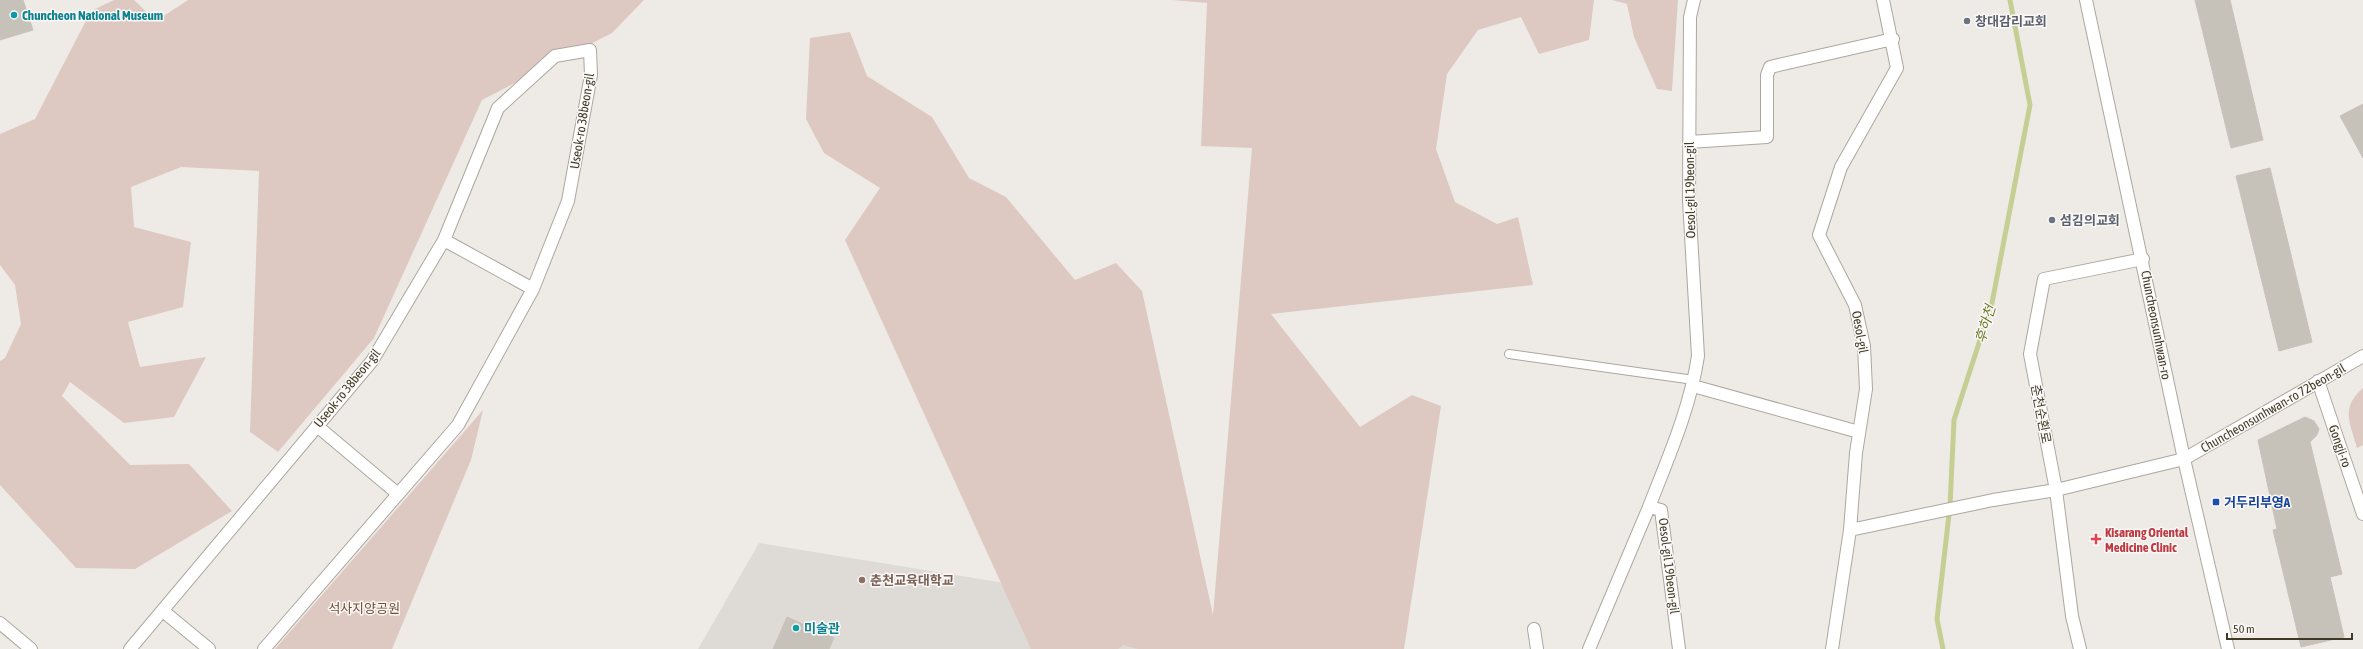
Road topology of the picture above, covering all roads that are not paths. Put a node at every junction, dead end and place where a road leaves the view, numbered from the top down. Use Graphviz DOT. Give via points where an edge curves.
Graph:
graph roads {
  1 [pos="1694,0"];
  2 [pos="1884,0"];
  3 [pos="2086,0"];
  4 [pos="1892,39"];
  5 [pos="1689,142"];
  6 [pos="444,240"];
  7 [pos="2143,259"];
  8 [pos="533,289"];
  9 [pos="1509,354"];
  10 [pos="2363,356"];
  11 [pos="2318,381"];
  12 [pos="1694,383"];
  13 [pos="317,426"];
  14 [pos="1859,432"];
  15 [pos="2184,459"];
  16 [pos="2056,490"];
  17 [pos="398,494"];
  18 [pos="1649,508"];
  19 [pos="2363,512"];
  20 [pos="1850,530"];
  21 [pos="163,611"];
  22 [pos="0,623"];
  23 [pos="1534,629"];
  24 [pos="31,649"];
  25 [pos="130,649"];
  26 [pos="208,649"];
  27 [pos="264,649"];
  28 [pos="1537,649"];
  29 [pos="1589,649"];
  30 [pos="1679,649"];
  31 [pos="1832,649"];
  32 [pos="2080,649"];
  33 [pos="2228,649"];
  1 -- 5 [label="street, Oesol-gil 19beon-gil" via="1690,17"];
  2 -- 4 [label="street, Oesol-gil"];
  3 -- 7 [label="street, Chuncheonsunhwan-ro"];
  4 -- 5 [label="street" via="1770,67 1767,75 1767,137"];
  4 -- 14 [label="street, Oesol-gil" via="1898,68 1841,166 1819,235 1855,305 1864,346 1866,389"];
  5 -- 12 [label="street, Oesol-gil 19beon-gil" via="1689,200 1698,356"];
  6 -- 8 [label="street"];
  6 -- 8 [label="street, Useok-ro 38beon-gil" via="498,108 555,56 590,50 591,75 568,201"];
  6 -- 13 [label="street, Useok-ro 38beon-gil" via="372,360"];
  7 -- 15 [label="street, Chuncheonsunhwan-ro"];
  7 -- 16 [label="street, 춘천순환로" via="2044,279 2030,354"];
  8 -- 17 [label="street, Useok-ro 38beon-gil" via="458,425"];
  9 -- 12 [label="lane"];
  10 -- 11 [label="street, Chuncheonsunhwan-ro 72beon-gil"];
  11 -- 15 [label="street, Chuncheonsunhwan-ro 72beon-gil"];
  11 -- 19 [label="street, Gongji-ro"];
  12 -- 14 [label="street"];
  12 -- 18 [label="street, Oesol-gil 19beon-gil"];
  13 -- 17 [label="street"];
  13 -- 21 [label="street, Useok-ro 38beon-gil"];
  14 -- 20 [label="street, Oesol-gil"];
  15 -- 16 [label="street, Chuncheonsunhwan-ro 72beon-gil"];
  15 -- 33 [label="street, Chuncheonsunhwan-ro"];
  16 -- 20 [label="street, Chuncheonsunhwan-ro 72beon-gil" via="1993,500"];
  16 -- 32 [label="street, 춘천순환로" via="2072,616"];
  17 -- 27 [label="street, Useok-ro 38beon-gil"];
  18 -- 29 [label="street"];
  18 -- 30 [label="street, Oesol-gil 19beon-gil" via="1662,510"];
  20 -- 31 [label="street, Oesol-gil"];
  21 -- 25 [label="street, Useok-ro 38beon-gil"];
  21 -- 26 [label="street"];
  22 -- 24 [label="street"];
  23 -- 28 [label="street"];
}
